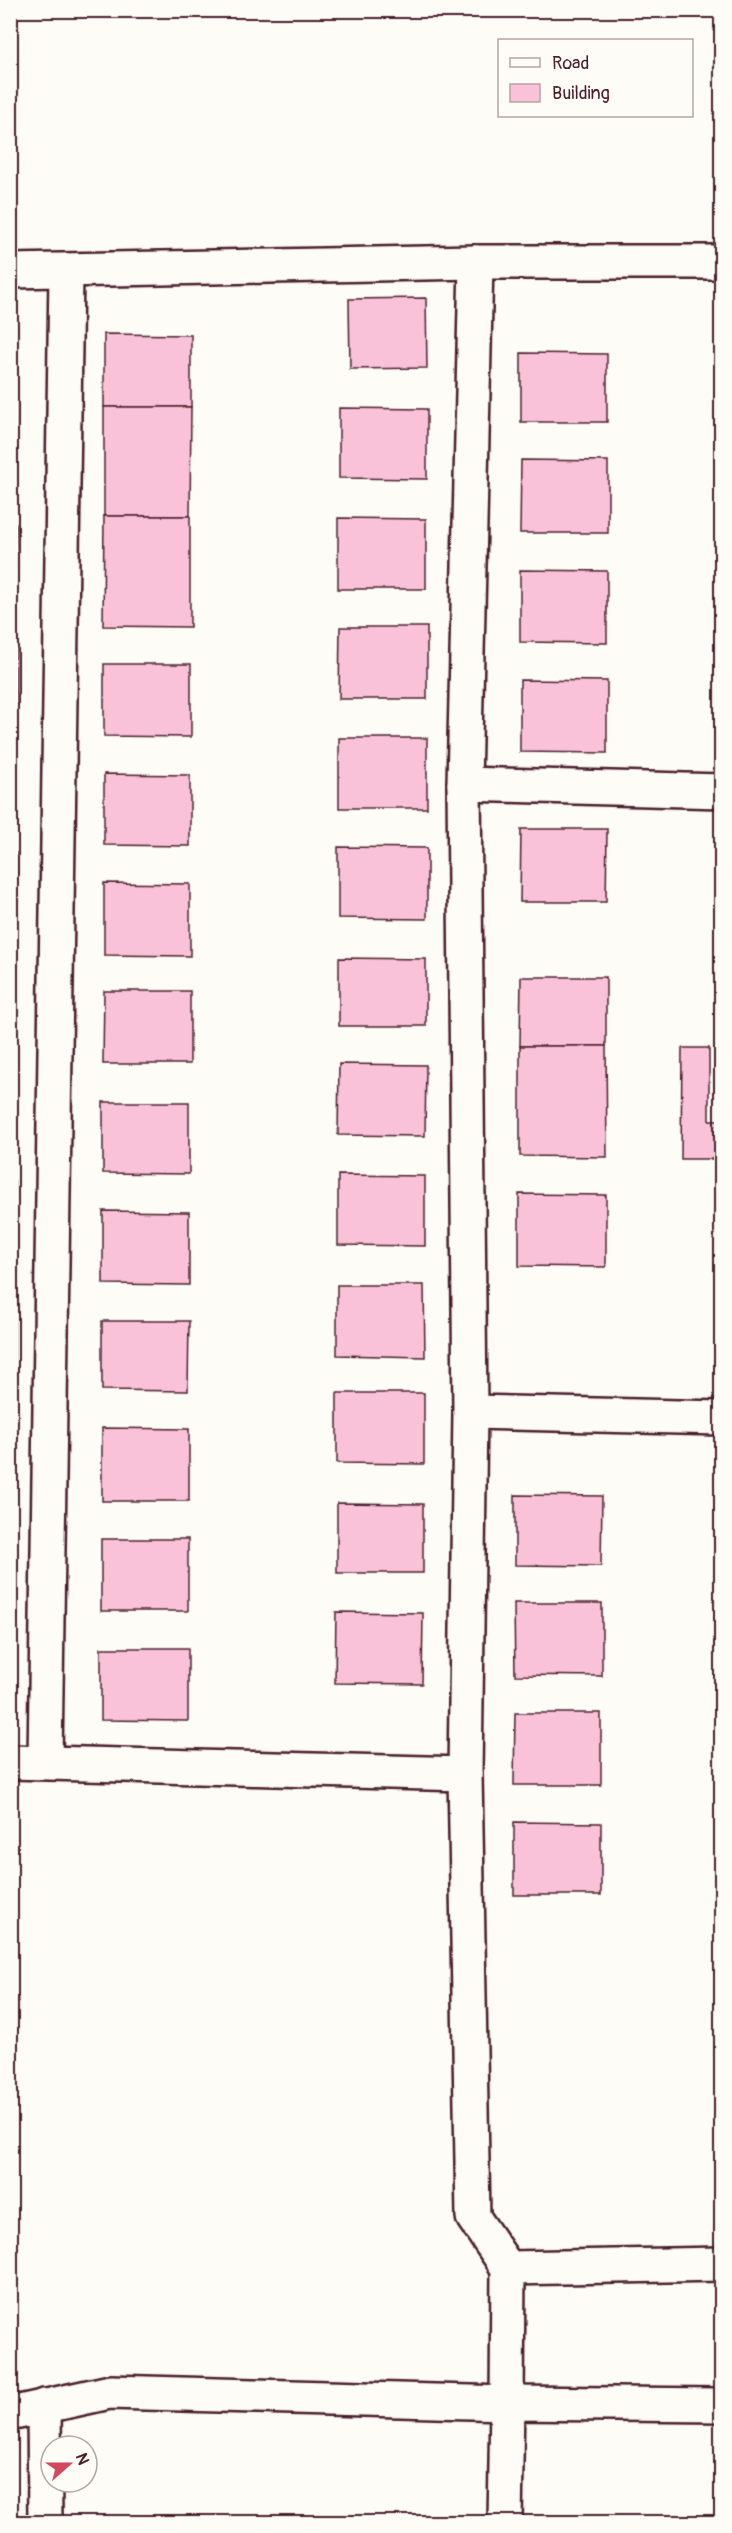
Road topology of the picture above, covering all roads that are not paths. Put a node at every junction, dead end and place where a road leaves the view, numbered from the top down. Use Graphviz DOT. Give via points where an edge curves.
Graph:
graph roads {
  1 [pos="476,262"];
  2 [pos="722,262"];
  3 [pos="10,271"];
  4 [pos="66,272"];
  5 [pos="464,784"];
  6 [pos="722,791"];
  7 [pos="471,1412"];
  8 [pos="722,1418"];
  9 [pos="45,1761"];
  10 [pos="10,1762"];
  11 [pos="465,1774"];
  12 [pos="722,2264"];
  13 [pos="508,2268"];
  14 [pos="507,2403"];
  15 [pos="722,2405"];
  16 [pos="44,2406"];
  17 [pos="10,2414"];
  18 [pos="45,2523"];
  19 [pos="505,2523"];
  1 -- 2 [label="street"];
  1 -- 4 [label="street"];
  1 -- 5 [label="street"];
  3 -- 4 [label="street"];
  4 -- 9 [label="street"];
  5 -- 6 [label="street"];
  5 -- 7 [label="street"];
  7 -- 8 [label="street"];
  7 -- 11 [label="street"];
  9 -- 10 [label="street"];
  9 -- 11 [label="street"];
  11 -- 13 [label="street" via="473,2217"];
  12 -- 13 [label="street"];
  13 -- 14 [label="street"];
  14 -- 15 [label="street"];
  14 -- 16 [label="street" via="110,2392"];
  14 -- 19 [label="street"];
  16 -- 17 [label="street"];
  16 -- 18 [label="street"];
}
